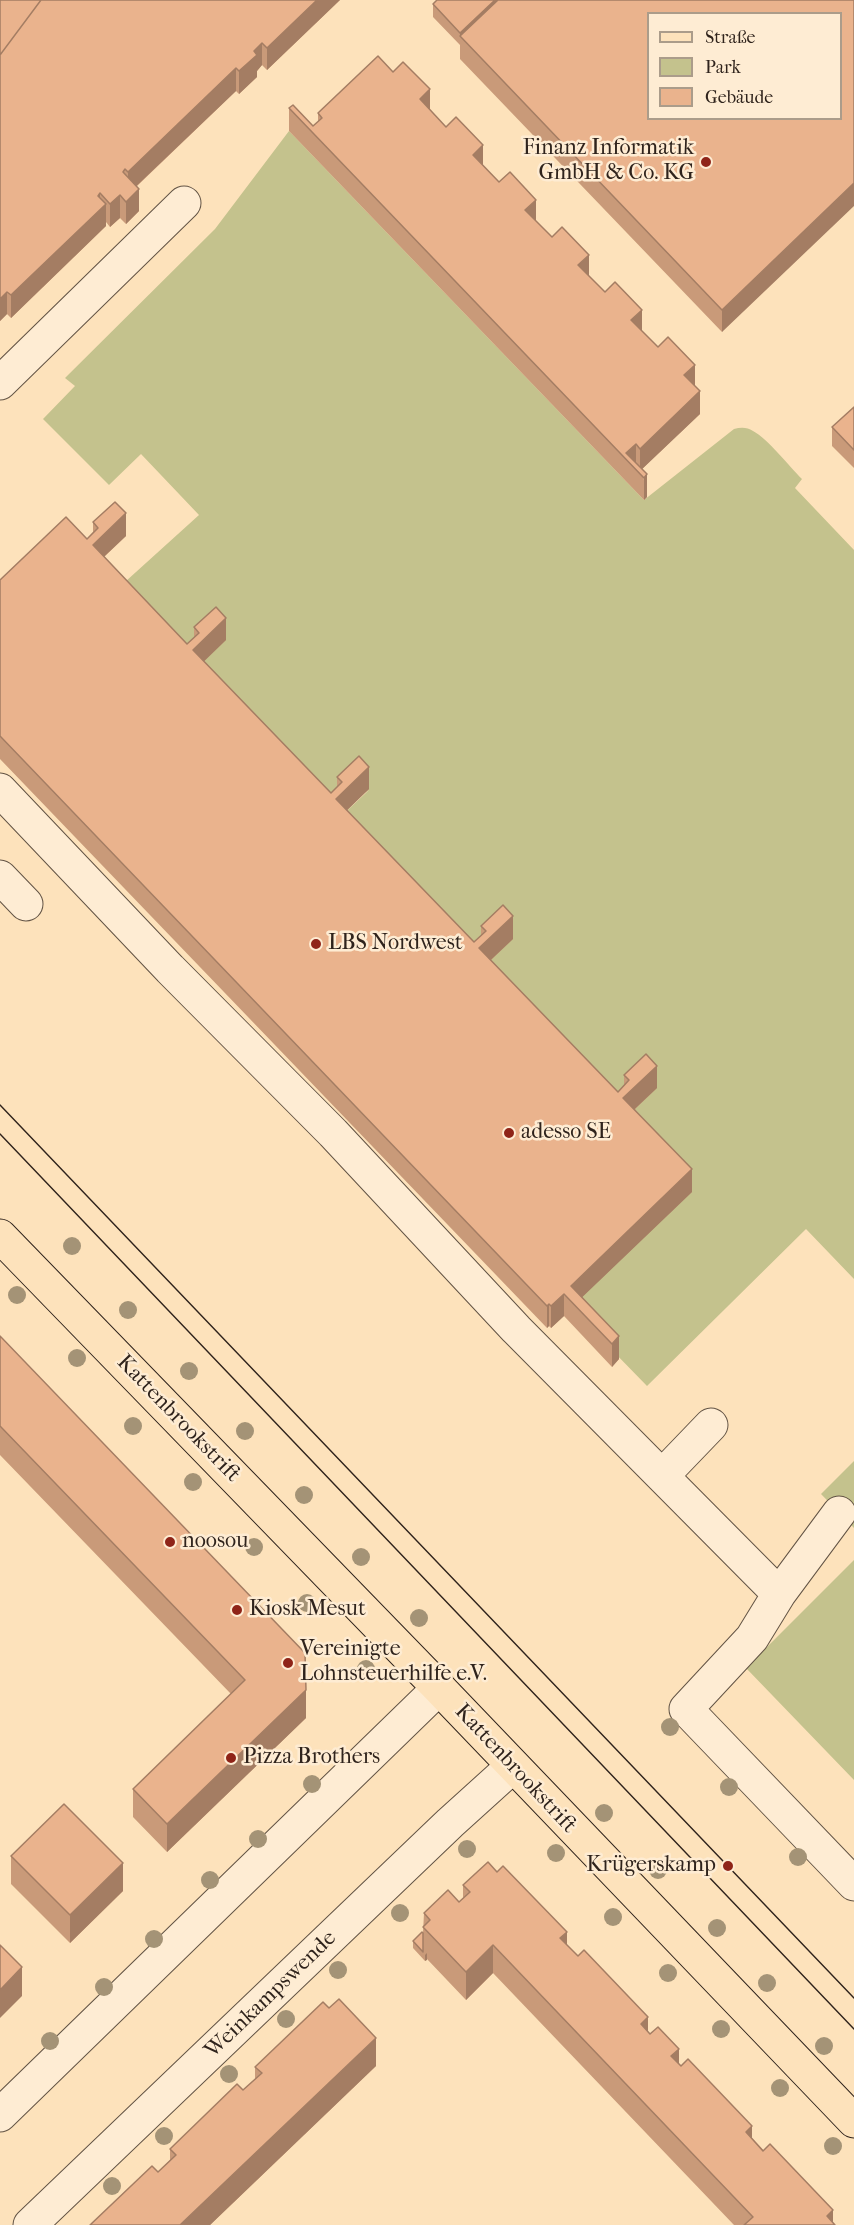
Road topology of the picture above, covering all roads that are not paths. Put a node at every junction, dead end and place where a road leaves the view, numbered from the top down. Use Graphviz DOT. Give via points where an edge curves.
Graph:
graph roads {
  1 [pos="184,203"];
  2 [pos="0,383"];
  3 [pos="0,790"];
  4 [pos="0,877"];
  5 [pos="26,904"];
  6 [pos="0,1236"];
  7 [pos="711,1425"];
  8 [pos="662,1476"];
  9 [pos="839,1513"];
  10 [pos="779,1594"];
  11 [pos="439,1688"];
  12 [pos="513,1767"];
  13 [pos="854,1884"];
  14 [pos="0,2115"];
  15 [pos="854,2121"];
  16 [pos="30,2225"];
  1 -- 2 [label="street"];
  3 -- 8 [label="street"];
  4 -- 5 [label="street"];
  6 -- 11 [label="main road, Kattenbrookstrift"];
  7 -- 8 [label="street"];
  8 -- 10 [label="street"];
  9 -- 10 [label="street"];
  10 -- 13 [label="street" via="752,1638 686,1709"];
  11 -- 12 [label="main road, Kattenbrookstrift"];
  11 -- 14 [label="street"];
  12 -- 15 [label="main road, Kattenbrookstrift"];
  12 -- 16 [label="street, Weinkampswende"];
}
